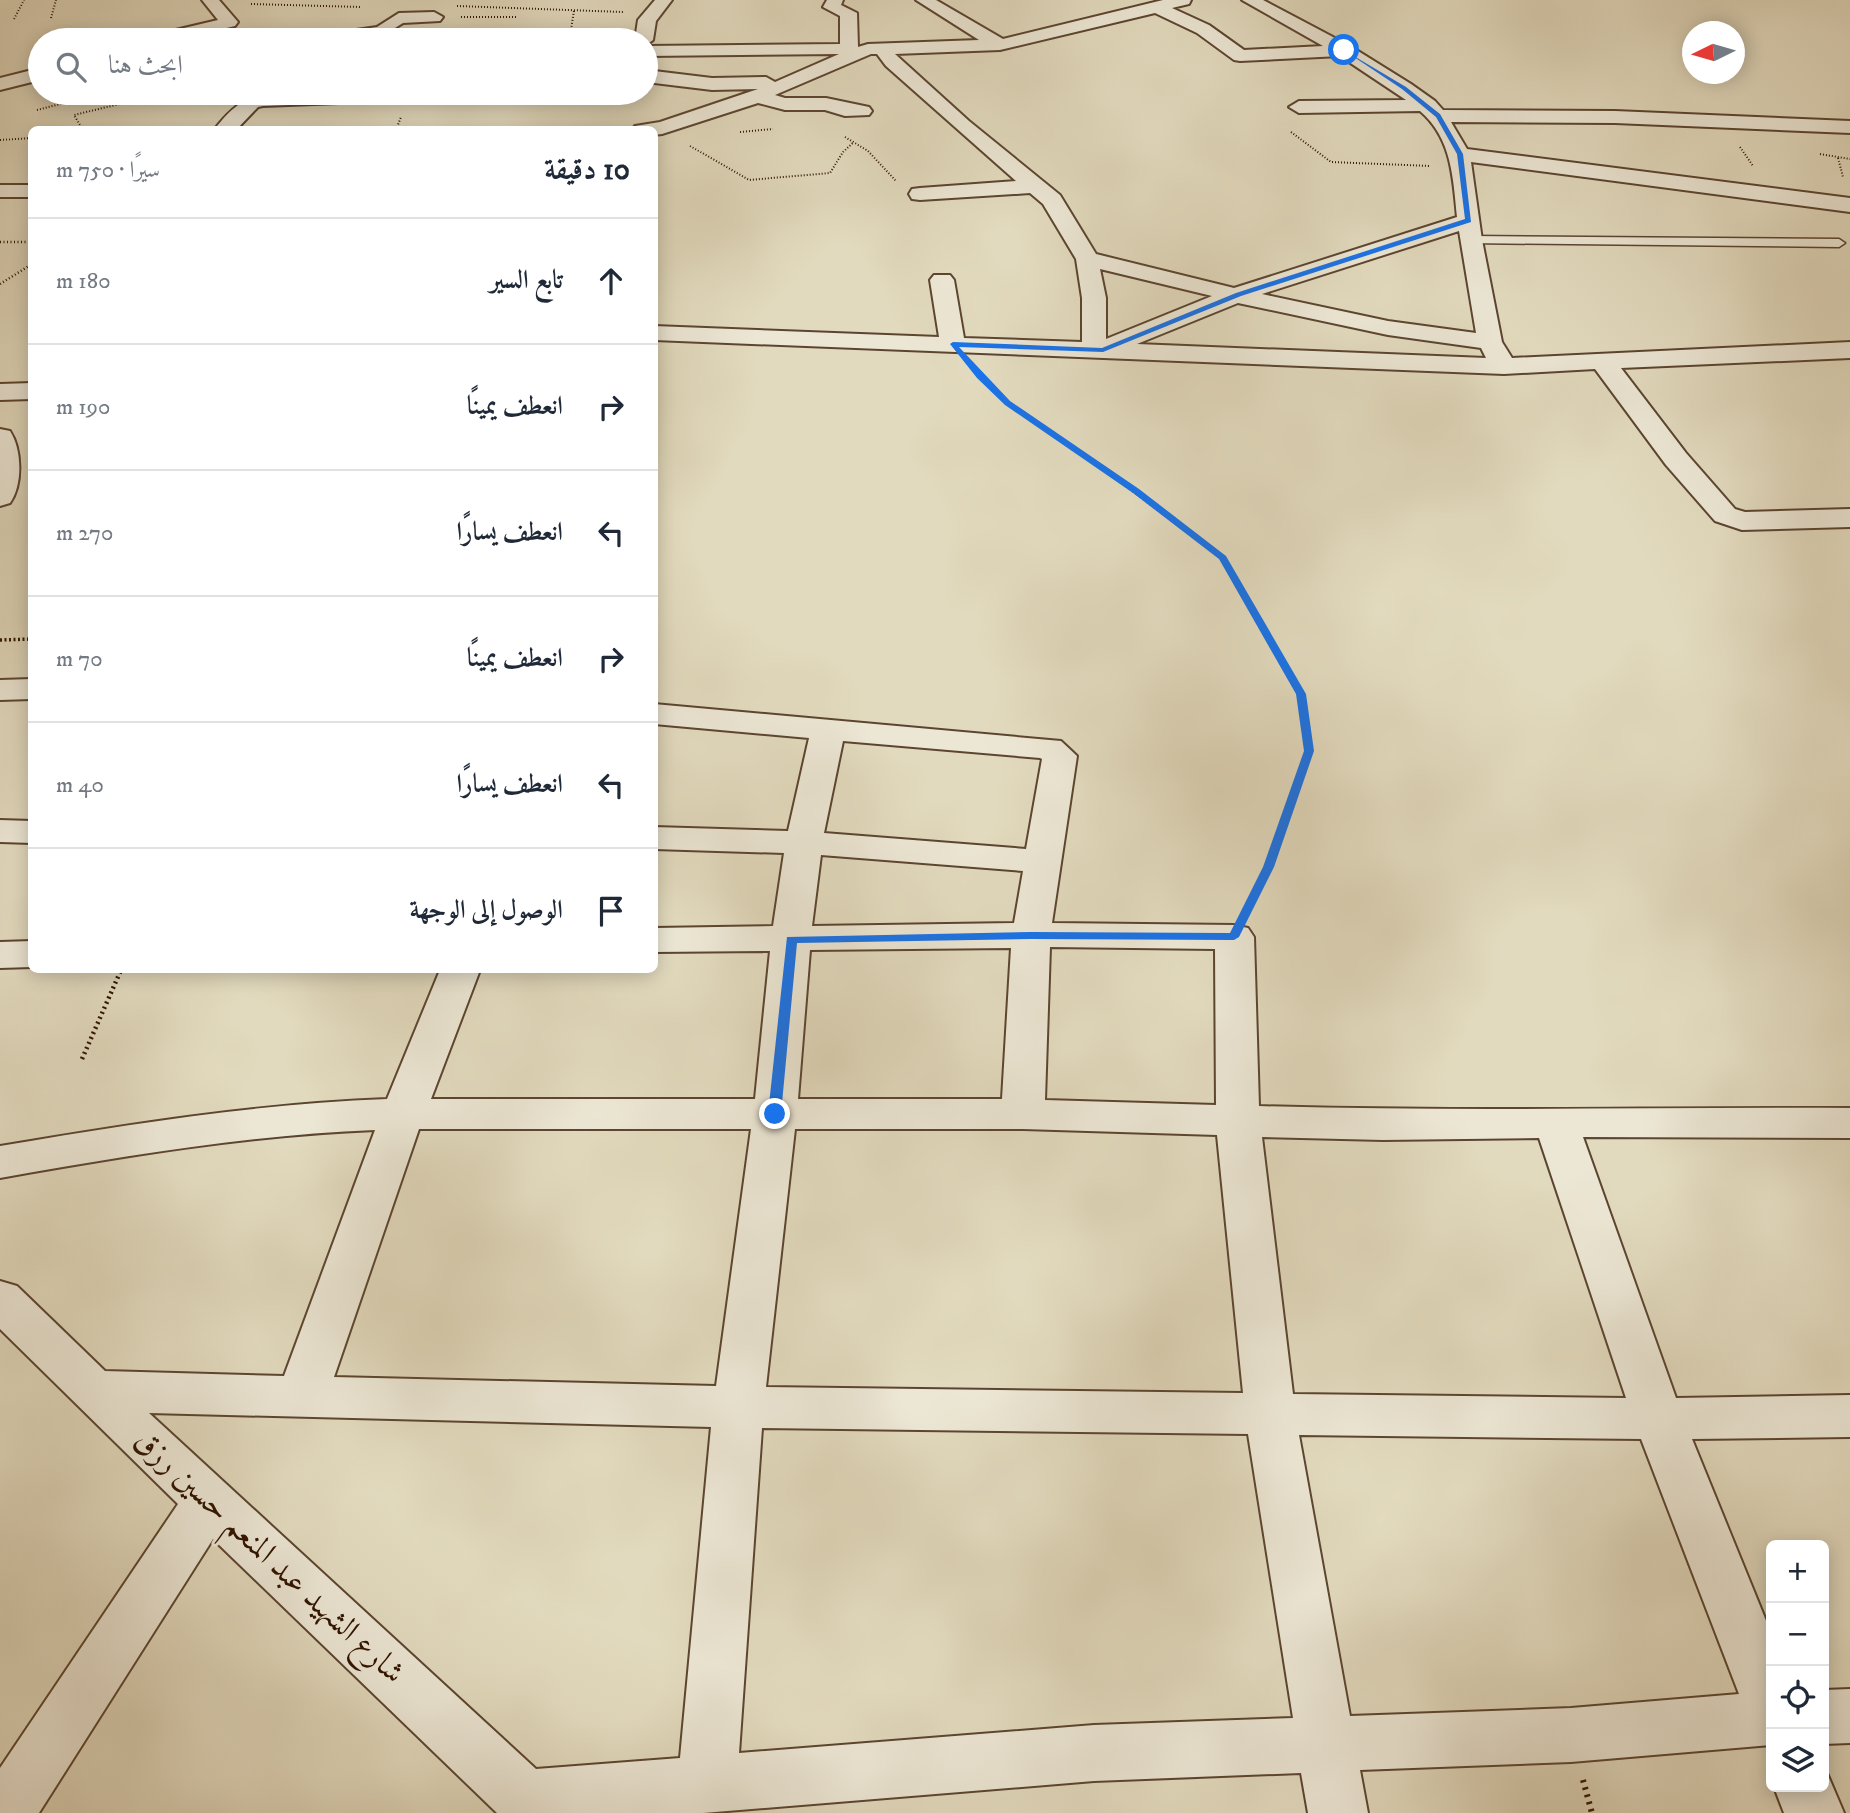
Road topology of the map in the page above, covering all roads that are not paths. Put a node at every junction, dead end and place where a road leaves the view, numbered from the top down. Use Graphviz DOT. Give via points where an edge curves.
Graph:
graph roads {
  1 [pos="210,0"];
  2 [pos="835,0"];
  3 [pos="953,0"];
  4 [pos="1183,0"];
  5 [pos="1250,0"];
  6 [pos="928,2"];
  7 [pos="658,6"];
  8 [pos="1157,7"];
  9 [pos="205,28"];
  10 [pos="386,28"];
  11 [pos="432,28"];
  12 [pos="647,28"];
  13 [pos="825,31"];
  14 [pos="725,32"];
  15 [pos="658,40"];
  16 [pos="658,42"];
  17 [pos="862,44"];
  18 [pos="1000,45"];
  19 [pos="1344,50"];
  20 [pos="28,77"];
  21 [pos="658,77"];
  22 [pos="789,83"];
  23 [pos="0,84"];
  24 [pos="759,97"];
  25 [pos="249,105"];
  26 [pos="1299,107"];
  27 [pos="1433,110"];
  28 [pos="862,111"];
  29 [pos="228,126"];
  30 [pos="1850,127"];
  31 [pos="658,128"];
  32 [pos="1461,161"];
  33 [pos="1034,186"];
  34 [pos="0,191"];
  35 [pos="28,191"];
  36 [pos="920,194"];
  37 [pos="1850,205"];
  38 [pos="1470,230"];
  39 [pos="1839,243"];
  40 [pos="1087,258"];
  41 [pos="942,280"];
  42 [pos="1238,294"];
  43 [pos="658,332"];
  44 [pos="1490,342"];
  45 [pos="953,344"];
  46 [pos="1099,350"];
  47 [pos="1850,350"];
  48 [pos="1602,361"];
  49 [pos="1504,366"];
  50 [pos="28,391"];
  51 [pos="0,392"];
  52 [pos="0,437"];
  53 [pos="1,487"];
  54 [pos="1850,518"];
  55 [pos="28,689"];
  56 [pos="0,690"];
  57 [pos="658,714"];
  58 [pos="828,731"];
  59 [pos="0,831"];
  60 [pos="28,832"];
  61 [pos="658,838"];
  62 [pos="804,842"];
  63 [pos="1043,861"];
  64 [pos="1031,935"];
  65 [pos="791,939"];
  66 [pos="658,940"];
  67 [pos="28,954"];
  68 [pos="0,955"];
  69 [pos="459,973"];
  70 [pos="403,1114"];
  71 [pos="775,1114"];
  72 [pos="1023,1114"];
  73 [pos="1238,1122"];
  74 [pos="1556,1122"];
  75 [pos="1850,1123"];
  76 [pos="0,1162"];
  77 [pos="0,1299"];
  78 [pos="93,1391"];
  79 [pos="300,1398"];
  80 [pos="738,1407"];
  81 [pos="1270,1414"];
  82 [pos="1850,1416"];
  83 [pos="1658,1419"];
  84 [pos="210,1499"];
  85 [pos="1766,1689"];
  86 [pos="1850,1716"];
  87 [pos="1829,1717"];
  88 [pos="1766,1718"];
  89 [pos="1328,1744"];
  90 [pos="707,1782"];
  91 [pos="1806,1792"];
  92 [pos="533,1806"];
  93 [pos="5,1813"];
  94 [pos="1338,1813"];
  95 [pos="1814,1813"];
  1 -- 9 [label="street" via="229,22"];
  2 -- 17 [label="street" via="830,6 848,13"];
  3 -- 6 [label="street"];
  4 -- 8 [label="street"];
  5 -- 19 [label="street"];
  6 -- 18 [label="street"];
  7 -- 12 [label="street"];
  8 -- 18 [label="street"];
  8 -- 19 [label="street" via="1203,29 1240,56"];
  10 -- 11 [label="street" via="399,18 440,11"];
  13 -- 17 [label="street"];
  14 -- 15 [label="street"];
  16 -- 17 [label="street"];
  17 -- 18 [label="street"];
  17 -- 22 [label="street"];
  17 -- 33 [label="street" via="920,84"];
  19 -- 27 [label="street"];
  20 -- 23 [label="street"];
  21 -- 22 [label="street" via="712,84"];
  22 -- 24 [label="street"];
  24 -- 28 [label="street"];
  24 -- 31 [label="street"];
  25 -- 29 [label="street"];
  26 -- 27 [label="street"];
  27 -- 30 [label="street"];
  27 -- 32 [label="street"];
  32 -- 37 [label="street"];
  32 -- 38 [label="street"];
  33 -- 36 [label="street"];
  33 -- 40 [label="street" via="1052,200"];
  34 -- 35 [label="street"];
  38 -- 39 [label="lane"];
  38 -- 42 [label="street"];
  38 -- 44 [label="street"];
  40 -- 42 [label="street"];
  40 -- 46 [label="street"];
  41 -- 45 [label="street"];
  42 -- 44 [label="street" via="1384,328"];
  42 -- 46 [label="street"];
  43 -- 45 [label="street"];
  44 -- 49 [label="street"];
  45 -- 46 [label="street"];
  46 -- 49 [label="street"];
  47 -- 48 [label="street"];
  48 -- 49 [label="street"];
  48 -- 54 [label="street" via="1725,515 1742,521"];
  50 -- 51 [label="street"];
  52 -- 53 [label="street" via="4,449"];
  55 -- 56 [label="street"];
  57 -- 58 [label="street"];
  58 -- 62 [label="street"];
  58 -- 63 [label="street" via="1055,751 1060,762"];
  59 -- 60 [label="street"];
  61 -- 62 [label="street"];
  62 -- 63 [label="street"];
  62 -- 65 [label="street"];
  63 -- 64 [label="street"];
  64 -- 65 [label="street"];
  64 -- 72 [label="street"];
  64 -- 73 [label="street" via="1234,937"];
  65 -- 66 [label="street"];
  65 -- 71 [label="street"];
  67 -- 68 [label="street"];
  69 -- 70 [label="street"];
  70 -- 71 [label="street"];
  70 -- 76 [label="street" via="299,1118 165,1134"];
  70 -- 79 [label="street"];
  71 -- 72 [label="street"];
  71 -- 80 [label="street"];
  72 -- 73 [label="street"];
  73 -- 74 [label="street"];
  73 -- 81 [label="street"];
  74 -- 75 [label="street"];
  74 -- 83 [label="street"];
  77 -- 78 [label="street, شارع الشهيد عبد المنعم حسين رزق"];
  78 -- 79 [label="street"];
  78 -- 84 [label="street, شارع الشهيد عبد المنعم حسين رزق"];
  79 -- 80 [label="street"];
  80 -- 81 [label="street"];
  80 -- 90 [label="street"];
  81 -- 83 [label="street"];
  81 -- 89 [label="street"];
  82 -- 83 [label="street"];
  83 -- 85 [label="street"];
  84 -- 92 [label="street, شارع الشهيد عبد المنعم حسين رزق"];
  84 -- 93 [label="street"];
  86 -- 87 [label="street"];
  88 -- 89 [label="street" via="1571,1735"];
  89 -- 90 [label="street" via="1094,1753"];
  89 -- 94 [label="street"];
  90 -- 92 [label="street"];
  91 -- 95 [label="street"];
}
